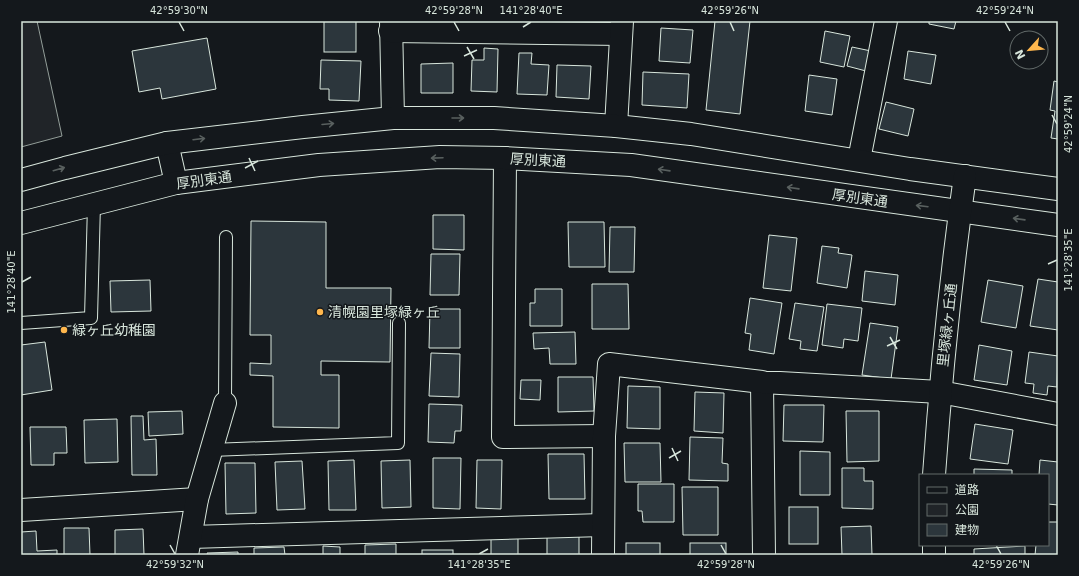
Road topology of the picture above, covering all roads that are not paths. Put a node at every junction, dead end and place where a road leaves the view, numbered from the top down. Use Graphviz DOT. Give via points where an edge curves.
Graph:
graph roads {
  1 [pos="886,21"];
  2 [pos="390,26"];
  3 [pos="621,27"];
  4 [pos="393,118"];
  5 [pos="616,126"];
  6 [pos="167,143"];
  7 [pos="505,158"];
  8 [pos="859,160"];
  9 [pos="965,176"];
  10 [pos="21,180"];
  11 [pos="176,183"];
  12 [pos="1058,189"];
  13 [pos="94,204"];
  14 [pos="960,211"];
  15 [pos="21,223"];
  16 [pos="1058,225"];
  17 [pos="226,237"];
  18 [pos="21,323"];
  19 [pos="399,323"];
  20 [pos="762,382"];
  21 [pos="940,392"];
  22 [pos="225,403"];
  23 [pos="1058,414"];
  24 [pos="604,436"];
  25 [pos="211,450"];
  26 [pos="934,474"];
  27 [pos="197,499"];
  28 [pos="21,510"];
  29 [pos="603,525"];
  30 [pos="189,546"];
  31 [pos="603,555"];
  32 [pos="764,555"];
  1 -- 8 [label="street"];
  2 -- 3 [label="street"];
  2 -- 4 [label="street"];
  3 -- 5 [label="street"];
  4 -- 5 [label="street, one-way" via="494,118"];
  6 -- 4 [label="street, one-way"];
  5 -- 8 [label="street" via="692,134"];
  10 -- 6 [label="street, one-way"];
  6 -- 11 [label="street"];
  7 -- 11 [label="street, 厚別東通, one-way" via="440,157 319,165"];
  14 -- 7 [label="street, 厚別東通, one-way" via="631,165"];
  7 -- 24 [label="street" via="503,437"];
  8 -- 9 [label="street"];
  9 -- 12 [label="street"];
  9 -- 14 [label="street, 里塚緑ヶ丘通"];
  11 -- 13 [label="street, 厚別東通"];
  13 -- 15 [label="street, 厚別東通"];
  13 -- 18 [label="lane" via="91,318"];
  16 -- 14 [label="street, 厚別東通, one-way"];
  14 -- 21 [label="street, 里塚緑ヶ丘通"];
  17 -- 22 [label="lane"];
  19 -- 25 [label="lane" via="398,443"];
  20 -- 21 [label="street"];
  20 -- 24 [label="street" via="609,364"];
  20 -- 32 [label="street"];
  21 -- 23 [label="street"];
  21 -- 26 [label="street, 里塚緑ヶ丘通"];
  22 -- 25 [label="street"];
  24 -- 29 [label="street"];
  25 -- 27 [label="street"];
  27 -- 28 [label="street"];
  27 -- 30 [label="street"];
  29 -- 30 [label="street"];
  29 -- 31 [label="street"];
}
